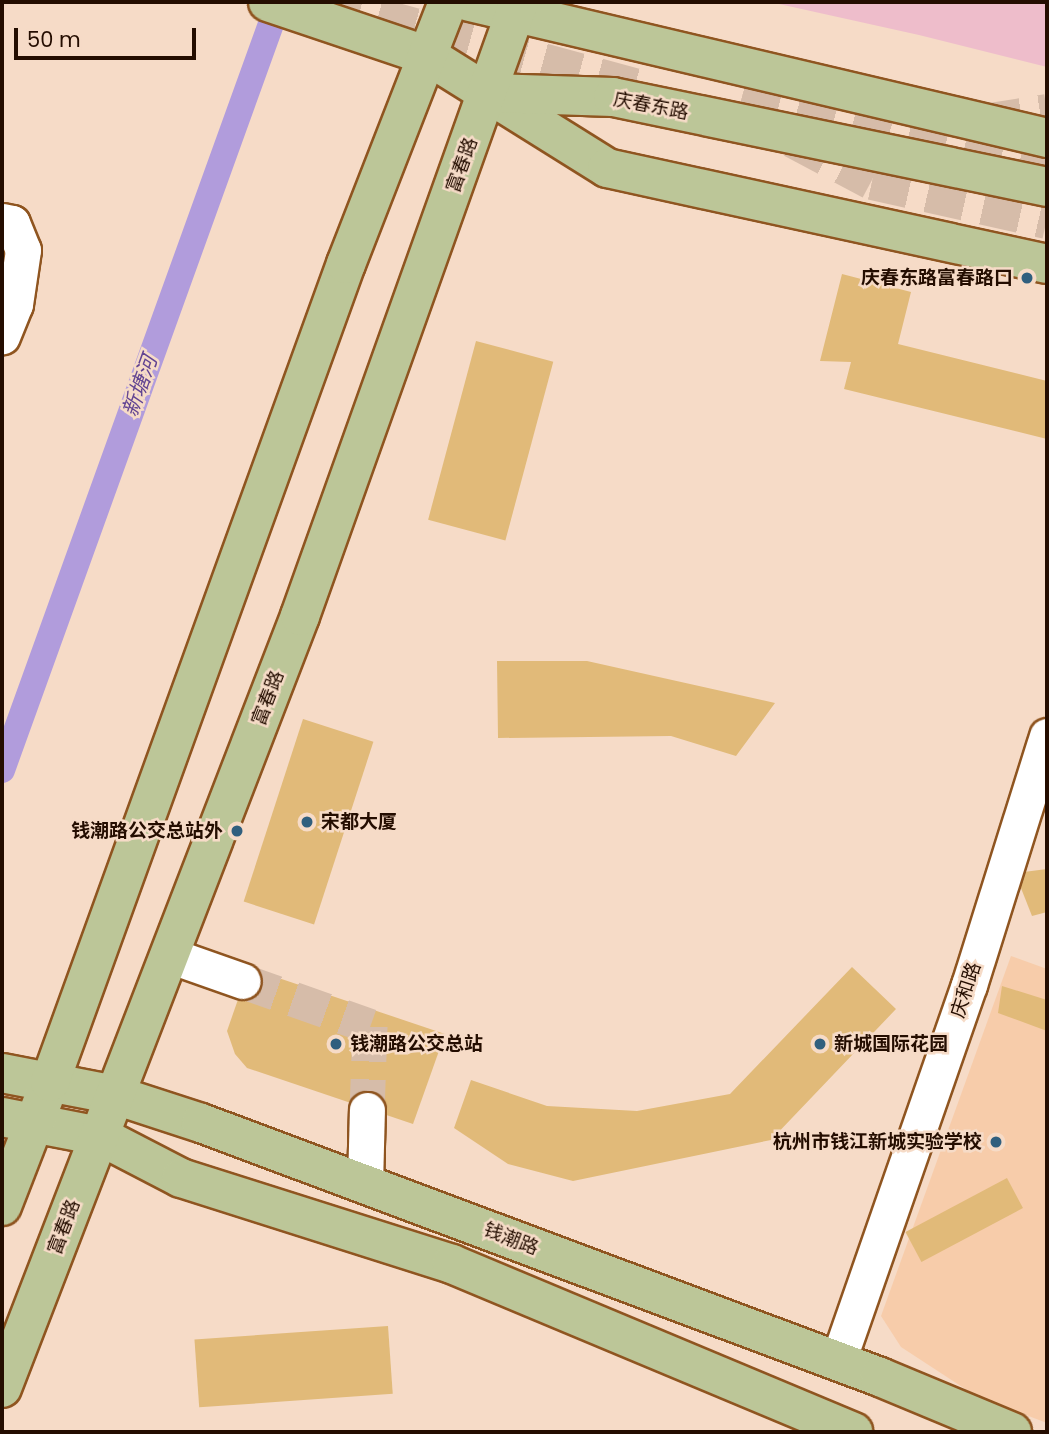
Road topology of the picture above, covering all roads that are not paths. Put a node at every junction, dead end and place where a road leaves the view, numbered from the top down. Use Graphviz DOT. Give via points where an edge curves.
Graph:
graph roads {
  1 [pos="448,2"];
  2 [pos="470,2"];
  3 [pos="278,5"];
  4 [pos="517,6"];
  5 [pos="428,55"];
  6 [pos="489,93"];
  7 [pos="1047,138"];
  8 [pos="1047,187"];
  9 [pos="2,221"];
  10 [pos="1047,264"];
  11 [pos="2,336"];
  12 [pos="1047,736"];
  13 [pos="169,955"];
  14 [pos="243,981"];
  15 [pos="2,1073"];
  16 [pos="50,1082"];
  17 [pos="115,1095"];
  18 [pos="368,1110"];
  19 [pos="18,1120"];
  20 [pos="100,1136"];
  21 [pos="365,1184"];
  22 [pos="2,1206"];
  23 [pos="838,1361"];
  24 [pos="2,1388"];
  25 [pos="853,1432"];
  26 [pos="1012,1432"];
  1 -- 5 [label="main road"];
  2 -- 4 [label="main road"];
  3 -- 5 [label="main road"];
  4 -- 6 [label="main road, 富春路"];
  4 -- 7 [label="main road"];
  5 -- 6 [label="main road"];
  5 -- 16 [label="main road" via="346,264"];
  6 -- 8 [label="main road, 庆春东路" via="613,97"];
  6 -- 10 [label="main road" via="607,167"];
  6 -- 13 [label="main road, 富春路" via="300,616"];
  9 -- 11 [label="street" via="12,223 23,250 15,304"];
  12 -- 23 [label="street, 庆和路" via="968,985"];
  13 -- 14 [label="street"];
  13 -- 17 [label="main road, 富春路"];
  15 -- 16 [label="main road, 钱潮路"];
  16 -- 17 [label="main road, 钱潮路"];
  16 -- 19 [label="main road"];
  17 -- 20 [label="main road, 富春路"];
  17 -- 21 [label="main road, 钱潮路"];
  18 -- 21 [label="street"];
  19 -- 20 [label="main road"];
  19 -- 22 [label="main road"];
  20 -- 24 [label="main road, 富春路"];
  20 -- 25 [label="main road" via="181,1178 452,1264"];
  21 -- 23 [label="main road, 钱潮路"];
  23 -- 26 [label="main road, 钱潮路"];
}
